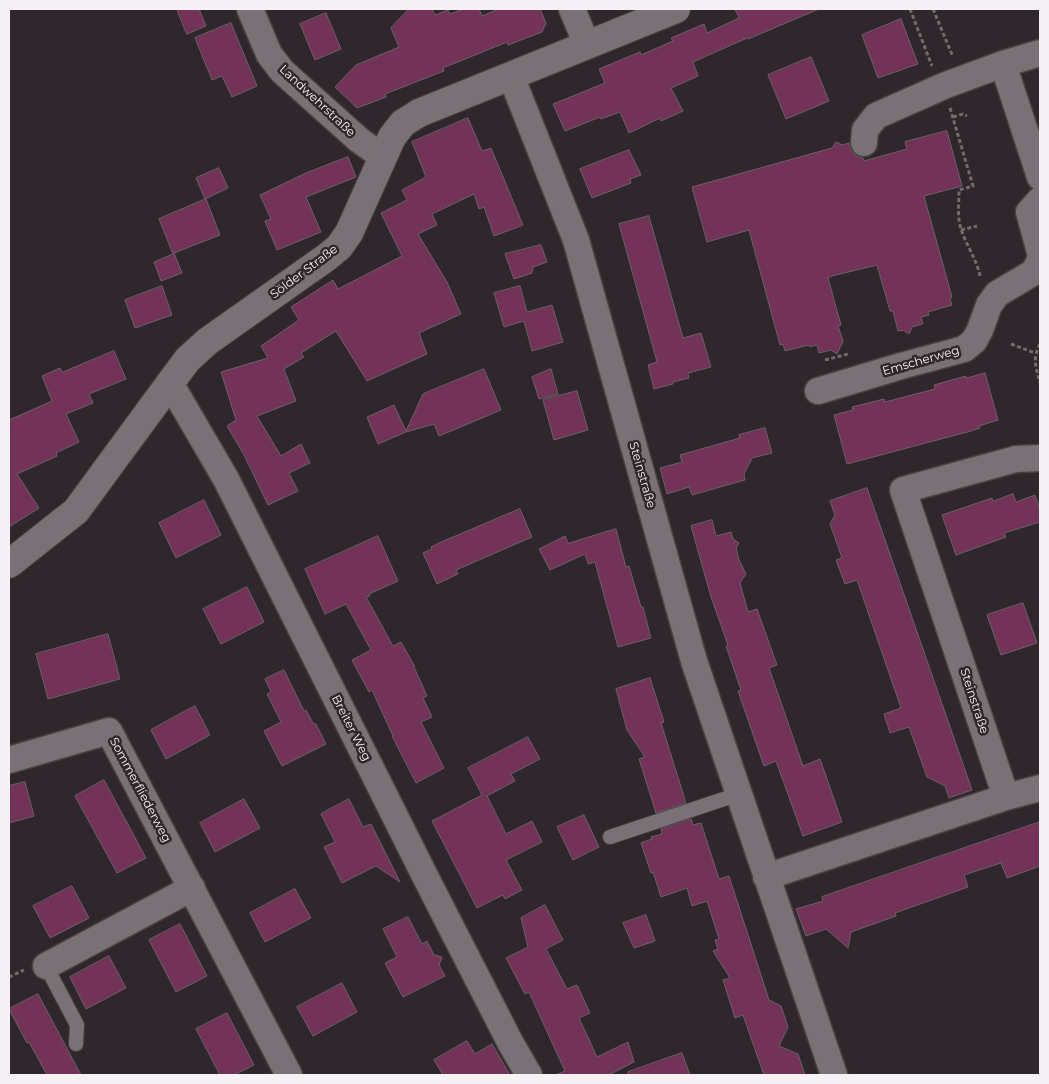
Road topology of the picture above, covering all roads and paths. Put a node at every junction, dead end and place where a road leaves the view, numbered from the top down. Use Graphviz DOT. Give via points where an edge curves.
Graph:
graph roads {
  1 [pos="250,9"];
  2 [pos="572,9"];
  3 [pos="676,9"];
  4 [pos="910,9"];
  5 [pos="933,9"];
  6 [pos="587,45"];
  7 [pos="1040,53"];
  8 [pos="1003,64"];
  9 [pos="511,76"];
  10 [pos="963,79"];
  11 [pos="931,80"];
  12 [pos="967,116"];
  13 [pos="953,117"];
  14 [pos="864,143"];
  15 [pos="383,156"];
  16 [pos="1040,177"];
  17 [pos="1040,200"];
  18 [pos="977,226"];
  19 [pos="961,230"];
  20 [pos="1040,252"];
  21 [pos="1040,260"];
  22 [pos="980,278"];
  23 [pos="1011,344"];
  24 [pos="1040,344"];
  25 [pos="854,352"];
  26 [pos="1035,353"];
  27 [pos="825,360"];
  28 [pos="1040,382"];
  29 [pos="170,383"];
  30 [pos="818,391"];
  31 [pos="1040,458"];
  32 [pos="9,564"];
  33 [pos="9,760"];
  34 [pos="1040,788"];
  35 [pos="739,794"];
  36 [pos="1006,797"];
  37 [pos="610,837"];
  38 [pos="766,877"];
  39 [pos="192,888"];
  40 [pos="46,966"];
  41 [pos="76,1044"];
  42 [pos="289,1075"];
  43 [pos="529,1075"];
  44 [pos="834,1075"];
  1 -- 15 [label="street, Landwehrstraße" via="269,54 282,71 359,140"];
  2 -- 6 [label="street"];
  3 -- 6 [label="street, Sölder Straße"];
  4 -- 11 [label="path" via="932,67"];
  5 -- 10 [label="path"];
  6 -- 9 [label="street, Sölder Straße"];
  7 -- 8 [label="street"];
  8 -- 10 [label="street"];
  8 -- 16 [label="street"];
  9 -- 15 [label="street, Sölder Straße" via="419,113 403,123"];
  9 -- 35 [label="street, Steinstraße" via="576,240 694,661"];
  10 -- 11 [label="street"];
  11 -- 13 [label="path" via="947,99"];
  11 -- 14 [label="street" via="876,116 865,130"];
  12 -- 13 [label="path"];
  13 -- 19 [label="path" via="973,186 959,190"];
  15 -- 29 [label="street, Sölder Straße" via="349,233 339,247 208,341 188,359"];
  17 -- 20 [label="street" via="1029,212"];
  18 -- 19 [label="path"];
  19 -- 22 [label="path"];
  21 -- 30 [label="street, Emscherweg" via="1034,272 997,294 974,341 964,349"];
  23 -- 26 [label="path"];
  24 -- 26 [label="path"];
  25 -- 27 [label="path"];
  26 -- 28 [label="path"];
  29 -- 32 [label="street, Sölder Straße" via="76,511"];
  29 -- 43 [label="street, Breiter Weg" via="226,479 427,880"];
  31 -- 36 [label="street, Steinstraße" via="1016,459 903,490"];
  33 -- 39 [label="street, Sommerfliederweg" via="109,731"];
  34 -- 36 [label="street"];
  35 -- 37 [label="lane"];
  35 -- 38 [label="street, Steinstraße"];
  36 -- 38 [label="street"];
  38 -- 44 [label="street, Steinstraße"];
  39 -- 40 [label="street"];
  39 -- 42 [label="street, Sommerfliederweg"];
  40 -- 41 [label="lane" via="77,1025"];
}
